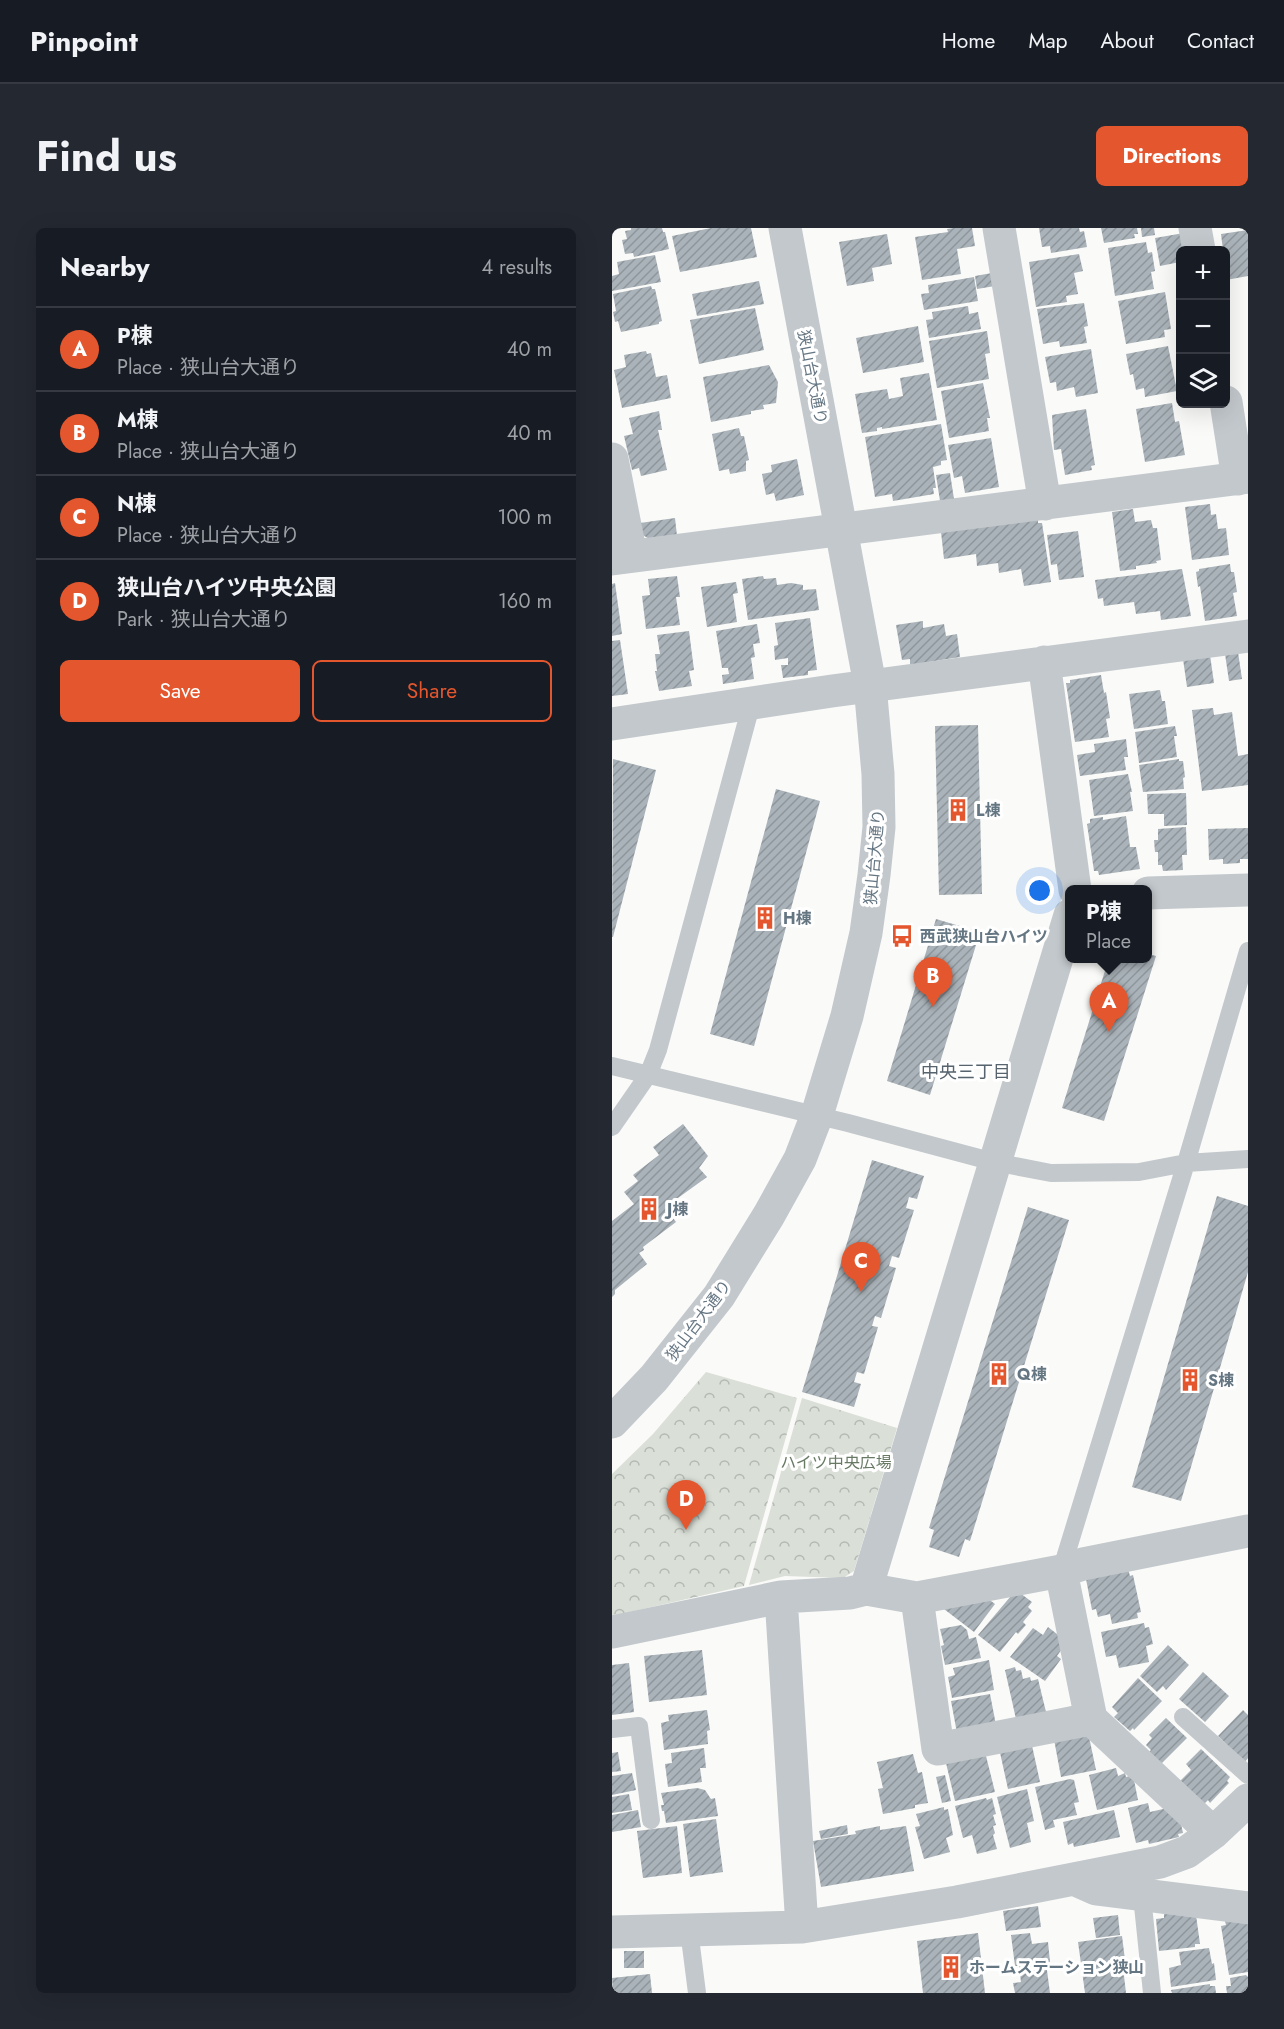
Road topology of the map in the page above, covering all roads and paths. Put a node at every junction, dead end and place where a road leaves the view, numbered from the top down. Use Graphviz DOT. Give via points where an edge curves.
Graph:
graph roads {
  1 [pos="785,228"];
  2 [pos="999,228"];
  3 [pos="1196,228"];
  4 [pos="1198,246"];
  5 [pos="1227,408"];
  6 [pos="612,459"];
  7 [pos="1243,478"];
  8 [pos="1045,504"];
  9 [pos="842,530"];
  10 [pos="621,557"];
  11 [pos="1248,636"];
  12 [pos="1044,662"];
  13 [pos="870,685"];
  14 [pos="752,702"];
  15 [pos="612,724"];
  16 [pos="1074,885"];
  17 [pos="1248,890"];
  18 [pos="1152,893"];
  19 [pos="1065,931"];
  20 [pos="1248,951"];
  21 [pos="612,1066"];
  22 [pos="648,1075"];
  23 [pos="817,1115"];
  24 [pos="612,1127"];
  25 [pos="1248,1159"];
  26 [pos="994,1162"];
  27 [pos="1186,1163"];
  28 [pos="612,1422"];
  29 [pos="1248,1531"];
  30 [pos="1061,1571"];
  31 [pos="866,1589"];
  32 [pos="781,1597"];
  33 [pos="917,1598"];
  34 [pos="612,1632"];
  35 [pos="1183,1717"];
  36 [pos="1091,1719"];
  37 [pos="612,1729"];
  38 [pos="1248,1775"];
  39 [pos="1248,1800"];
  40 [pos="651,1820"];
  41 [pos="1213,1833"];
  42 [pos="1074,1878"];
  43 [pos="1142,1896"];
  44 [pos="1248,1908"];
  45 [pos="802,1927"];
  46 [pos="689,1930"];
  47 [pos="612,1932"];
  48 [pos="697,1993"];
  49 [pos="1152,1993"];
  1 -- 9 [label="street, 狭山台大通り"];
  2 -- 8 [label="street"];
  3 -- 4 [label="street"];
  5 -- 7 [label="street"];
  6 -- 10 [label="street"];
  7 -- 8 [label="street"];
  8 -- 9 [label="street"];
  9 -- 10 [label="street"];
  9 -- 13 [label="street, 狭山台大通り"];
  11 -- 12 [label="street"];
  12 -- 13 [label="street"];
  12 -- 16 [label="street"];
  13 -- 14 [label="street"];
  13 -- 23 [label="street, 狭山台大通り" via="878,774 879,827 874,875 866,933 847,1016"];
  14 -- 15 [label="street"];
  14 -- 22 [label="lane"];
  17 -- 18 [label="street"];
  19 -- 26 [label="street"];
  20 -- 27 [label="lane"];
  21 -- 22 [label="lane"];
  22 -- 23 [label="lane"];
  22 -- 24 [label="lane"];
  23 -- 26 [label="lane"];
  23 -- 28 [label="street, 狭山台大通り" via="800,1159 718,1296 654,1378"];
  25 -- 27 [label="lane"];
  26 -- 27 [label="lane" via="1051,1173 1094,1174 1139,1172"];
  26 -- 31 [label="street"];
  27 -- 30 [label="lane"];
  29 -- 30 [label="street"];
  30 -- 33 [label="street"];
  30 -- 36 [label="street"];
  31 -- 32 [label="street"];
  31 -- 33 [label="street"];
  32 -- 34 [label="street"];
  32 -- 45 [label="street"];
  33 -- 36 [label="street" via="938,1749"];
  35 -- 38 [label="lane"];
  36 -- 41 [label="street"];
  37 -- 40 [label="lane" via="639,1726"];
  39 -- 41 [label="street"];
  41 -- 42 [label="street" via="1187,1852 1160,1862"];
  42 -- 43 [label="street" via="1096,1889"];
  42 -- 45 [label="street"];
  43 -- 44 [label="street"];
  43 -- 49 [label="lane"];
  45 -- 46 [label="street"];
  46 -- 47 [label="street"];
  46 -- 48 [label="lane"];
}
